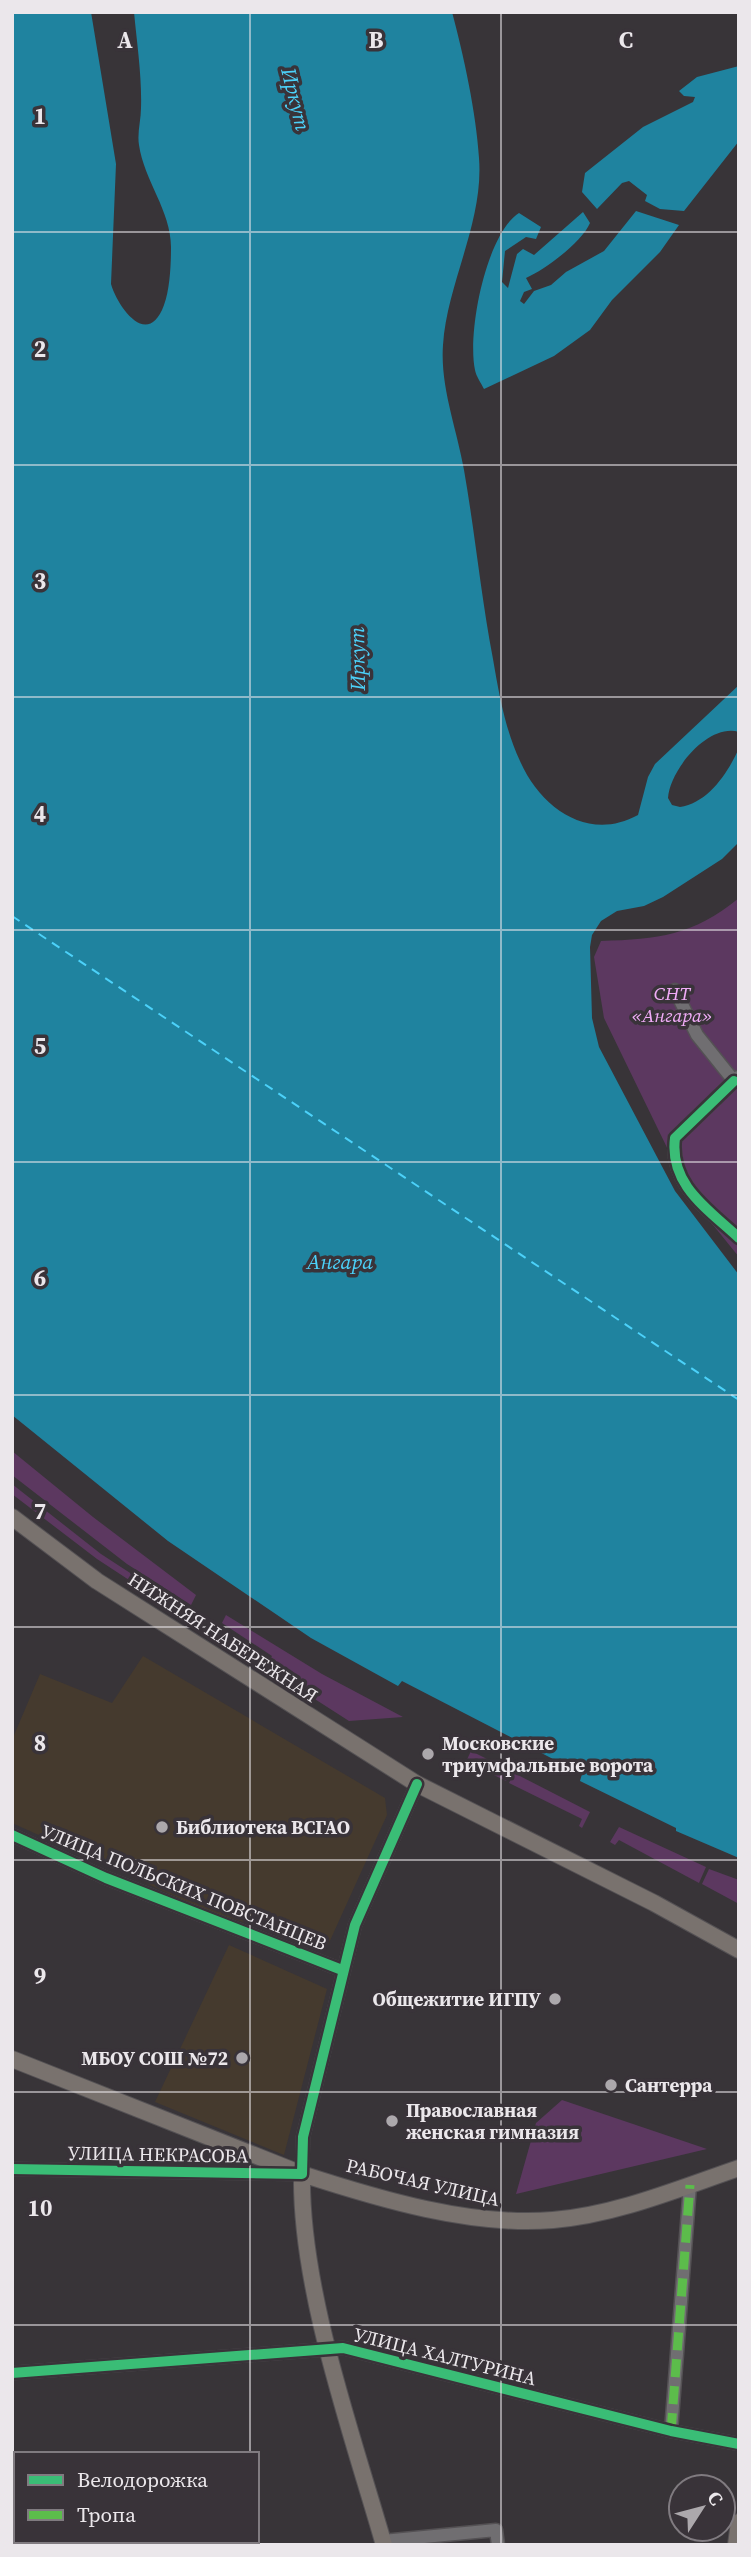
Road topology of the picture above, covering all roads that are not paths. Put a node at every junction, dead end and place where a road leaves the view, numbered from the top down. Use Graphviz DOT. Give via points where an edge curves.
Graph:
graph roads {
  1 [pos="675,989"];
  2 [pos="736,1078"];
  3 [pos="739,1238"];
  4 [pos="12,1517"];
  5 [pos="417,1784"];
  6 [pos="12,1835"];
  7 [pos="739,1950"];
  8 [pos="342,1970"];
  9 [pos="12,2059"];
  10 [pos="739,2168"];
  11 [pos="12,2169"];
  12 [pos="302,2174"];
  13 [pos="690,2185"];
  14 [pos="329,2349"];
  15 [pos="12,2373"];
  16 [pos="671,2431"];
  17 [pos="739,2444"];
  18 [pos="739,2522"];
  19 [pos="384,2543"];
  20 [pos="498,2545"];
  21 [pos="736,2545"];
  1 -- 2 [label="street" via="697,1035"];
  2 -- 3 [label="street" via="675,1138 674,1145 675,1168 691,1192"];
  4 -- 5 [label="main road, НИЖНЯЯ НАБЕРЕЖНАЯ" via="159,1622"];
  5 -- 7 [label="main road, НИЖНЯЯ НАБЕРЕЖНАЯ"];
  5 -- 8 [label="street" via="355,1925"];
  6 -- 8 [label="street, УЛИЦА ПОЛЬСКИХ ПОВСТАНЦЕВ" via="106,1878"];
  8 -- 12 [label="street" via="303,2137"];
  9 -- 12 [label="main road, РАБОЧАЯ УЛИЦА"];
  10 -- 13 [label="main road, РАБОЧАЯ УЛИЦА"];
  11 -- 12 [label="street, УЛИЦА НЕКРАСОВА"];
  12 -- 13 [label="main road, РАБОЧАЯ УЛИЦА" via="501,2222 566,2218"];
  12 -- 14 [label="main road" via="301,2219"];
  13 -- 16 [label="street"];
  14 -- 15 [label="street, УЛИЦА ХАЛТУРИНА"];
  14 -- 16 [label="street, УЛИЦА ХАЛТУРИНА" via="358,2351"];
  14 -- 19 [label="main road"];
  16 -- 17 [label="street, УЛИЦА ХАЛТУРИНА"];
  18 -- 21 [label="main road"];
  19 -- 20 [label="street" via="496,2530"];
}
